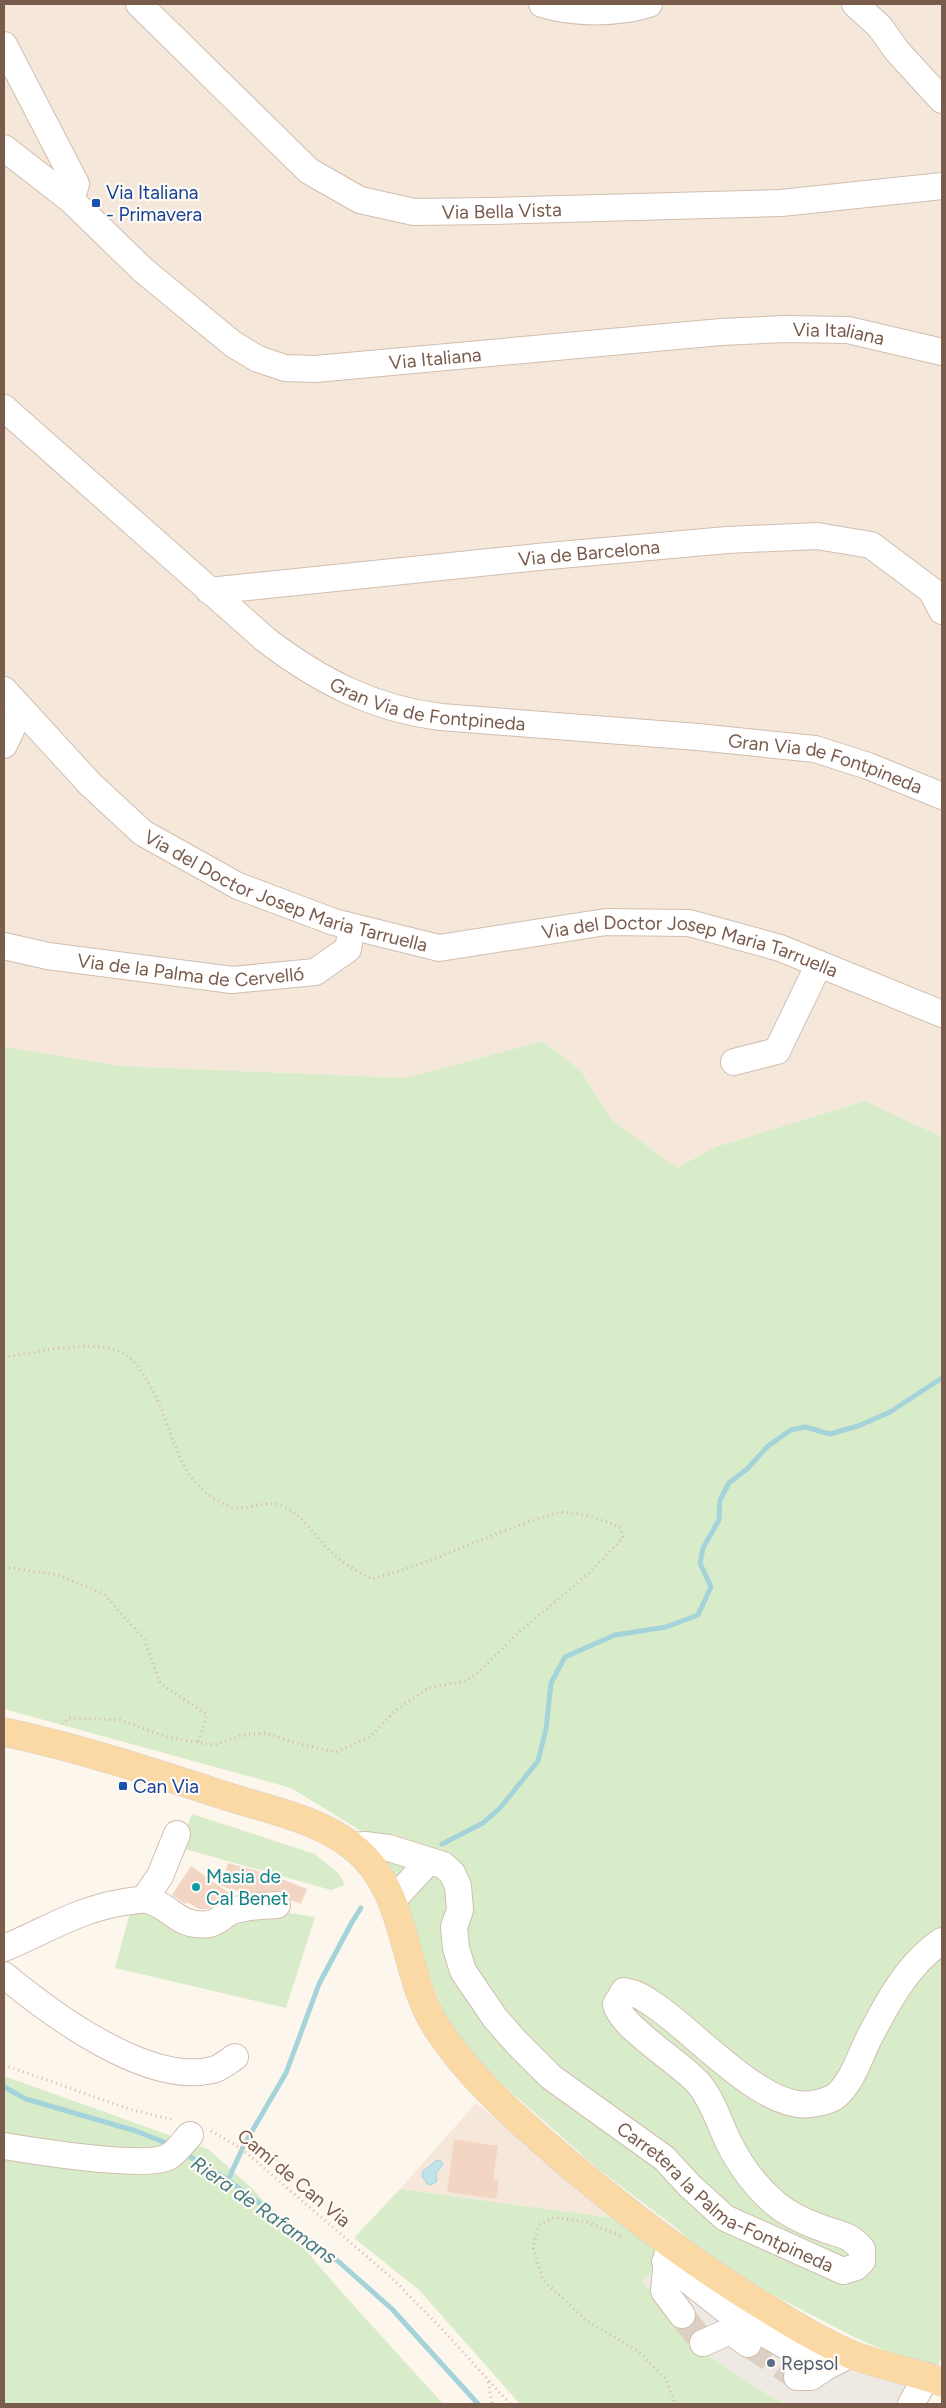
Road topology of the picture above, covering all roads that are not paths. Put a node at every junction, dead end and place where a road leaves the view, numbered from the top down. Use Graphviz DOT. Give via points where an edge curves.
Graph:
graph roads {
  1 [pos="138,4"];
  2 [pos="542,4"];
  3 [pos="649,4"];
  4 [pos="855,4"];
  5 [pos="4,44"];
  6 [pos="942,100"];
  7 [pos="4,148"];
  8 [pos="942,186"];
  9 [pos="71,200"];
  10 [pos="942,352"];
  11 [pos="4,408"];
  12 [pos="209,591"];
  13 [pos="939,591"];
  14 [pos="11,703"];
  15 [pos="4,745"];
  16 [pos="942,796"];
  17 [pos="352,927"];
  18 [pos="4,946"];
  19 [pos="819,964"];
  20 [pos="942,1014"];
  21 [pos="734,1062"];
  22 [pos="4,1732"];
  23 [pos="177,1834"];
  24 [pos="352,1846"];
  25 [pos="429,1861"];
  26 [pos="144,1900"];
  27 [pos="393,1900"];
  28 [pos="277,1905"];
  29 [pos="942,1941"];
  30 [pos="4,1948"];
  31 [pos="4,1975"];
  32 [pos="235,2057"];
  33 [pos="192,2129"];
  34 [pos="4,2146"];
  35 [pos="667,2253"];
  36 [pos="731,2286"];
  37 [pos="682,2315"];
  38 [pos="736,2330"];
  39 [pos="703,2343"];
  40 [pos="851,2354"];
  41 [pos="824,2368"];
  42 [pos="797,2377"];
  43 [pos="935,2379"];
  44 [pos="911,2404"];
  1 -- 8 [label="street, Via Bella Vista" via="309,171 360,200 414,212 492,212 781,203"];
  2 -- 3 [label="street" via="595,11 628,10"];
  4 -- 6 [label="street" via="880,27 896,51"];
  5 -- 9 [label="street" via="76,184"];
  7 -- 9 [label="street, Via Italiana"];
  9 -- 10 [label="street, Via Italiana" via="194,314 258,359 285,368 315,369 721,332 785,330 848,330"];
  11 -- 12 [label="street, Gran Via de Fontpineda"];
  12 -- 13 [label="street, Via de Barcelona" via="727,540 817,536 870,545"];
  12 -- 16 [label="street, Gran Via de Fontpineda" via="295,662 354,694 410,713 815,749"];
  14 -- 15 [label="street"];
  14 -- 17 [label="street, Via del Doctor Josep Maria Tarruella" via="143,833 238,886"];
  17 -- 18 [label="street, Via de la Palma de Cervelló" via="348,949 315,972 232,980 48,956"];
  17 -- 19 [label="street, Via del Doctor Josep Maria Tarruella" via="439,948 606,922 689,923 780,948"];
  19 -- 20 [label="street, Via del Doctor Josep Maria Tarruella"];
  19 -- 21 [label="street" via="777,1050"];
  22 -- 24 [label="main road" via="46,1741 291,1816 327,1830"];
  23 -- 26 [label="street" via="160,1876"];
  24 -- 25 [label="street, Carretera la Palma-Fontpineda" via="389,1848"];
  24 -- 27 [label="main road" via="383,1881"];
  25 -- 27 [label="street"];
  25 -- 29 [label="street, Carretera la Palma-Fontpineda" via="443,1865 452,1873 458,1886 460,1910 454,1927 463,1971 495,2018 544,2070 664,2158 725,2218 843,2271 856,2267 862,2261 862,2249 844,2234 821,2228 789,2213 761,2190 744,2171 710,2099 685,2070 636,2031 617,2011 616,2004 624,1991 635,1992 669,2015 764,2092 790,2102 810,2104 835,2097 851,2077 893,1996 917,1962"];
  26 -- 28 [label="street" via="154,1902 192,1924 212,1924 231,1911 251,1906"];
  26 -- 30 [label="street" via="100,1906 72,1915"];
  27 -- 35 [label="main road" via="423,2000 454,2052 547,2145"];
  31 -- 32 [label="street" via="38,2004 136,2061 181,2073 213,2070"];
  33 -- 34 [label="street" via="169,2157 151,2162 56,2155"];
  35 -- 36 [label="main road"];
  35 -- 37 [label="street" via="664,2291"];
  35 -- 38 [label="street"];
  36 -- 38 [label="street"];
  36 -- 40 [label="main road"];
  38 -- 39 [label="street"];
  38 -- 41 [label="street"];
  40 -- 41 [label="street"];
  40 -- 43 [label="main road"];
  41 -- 42 [label="street" via="811,2377"];
  43 -- 44 [label="street"];
}
